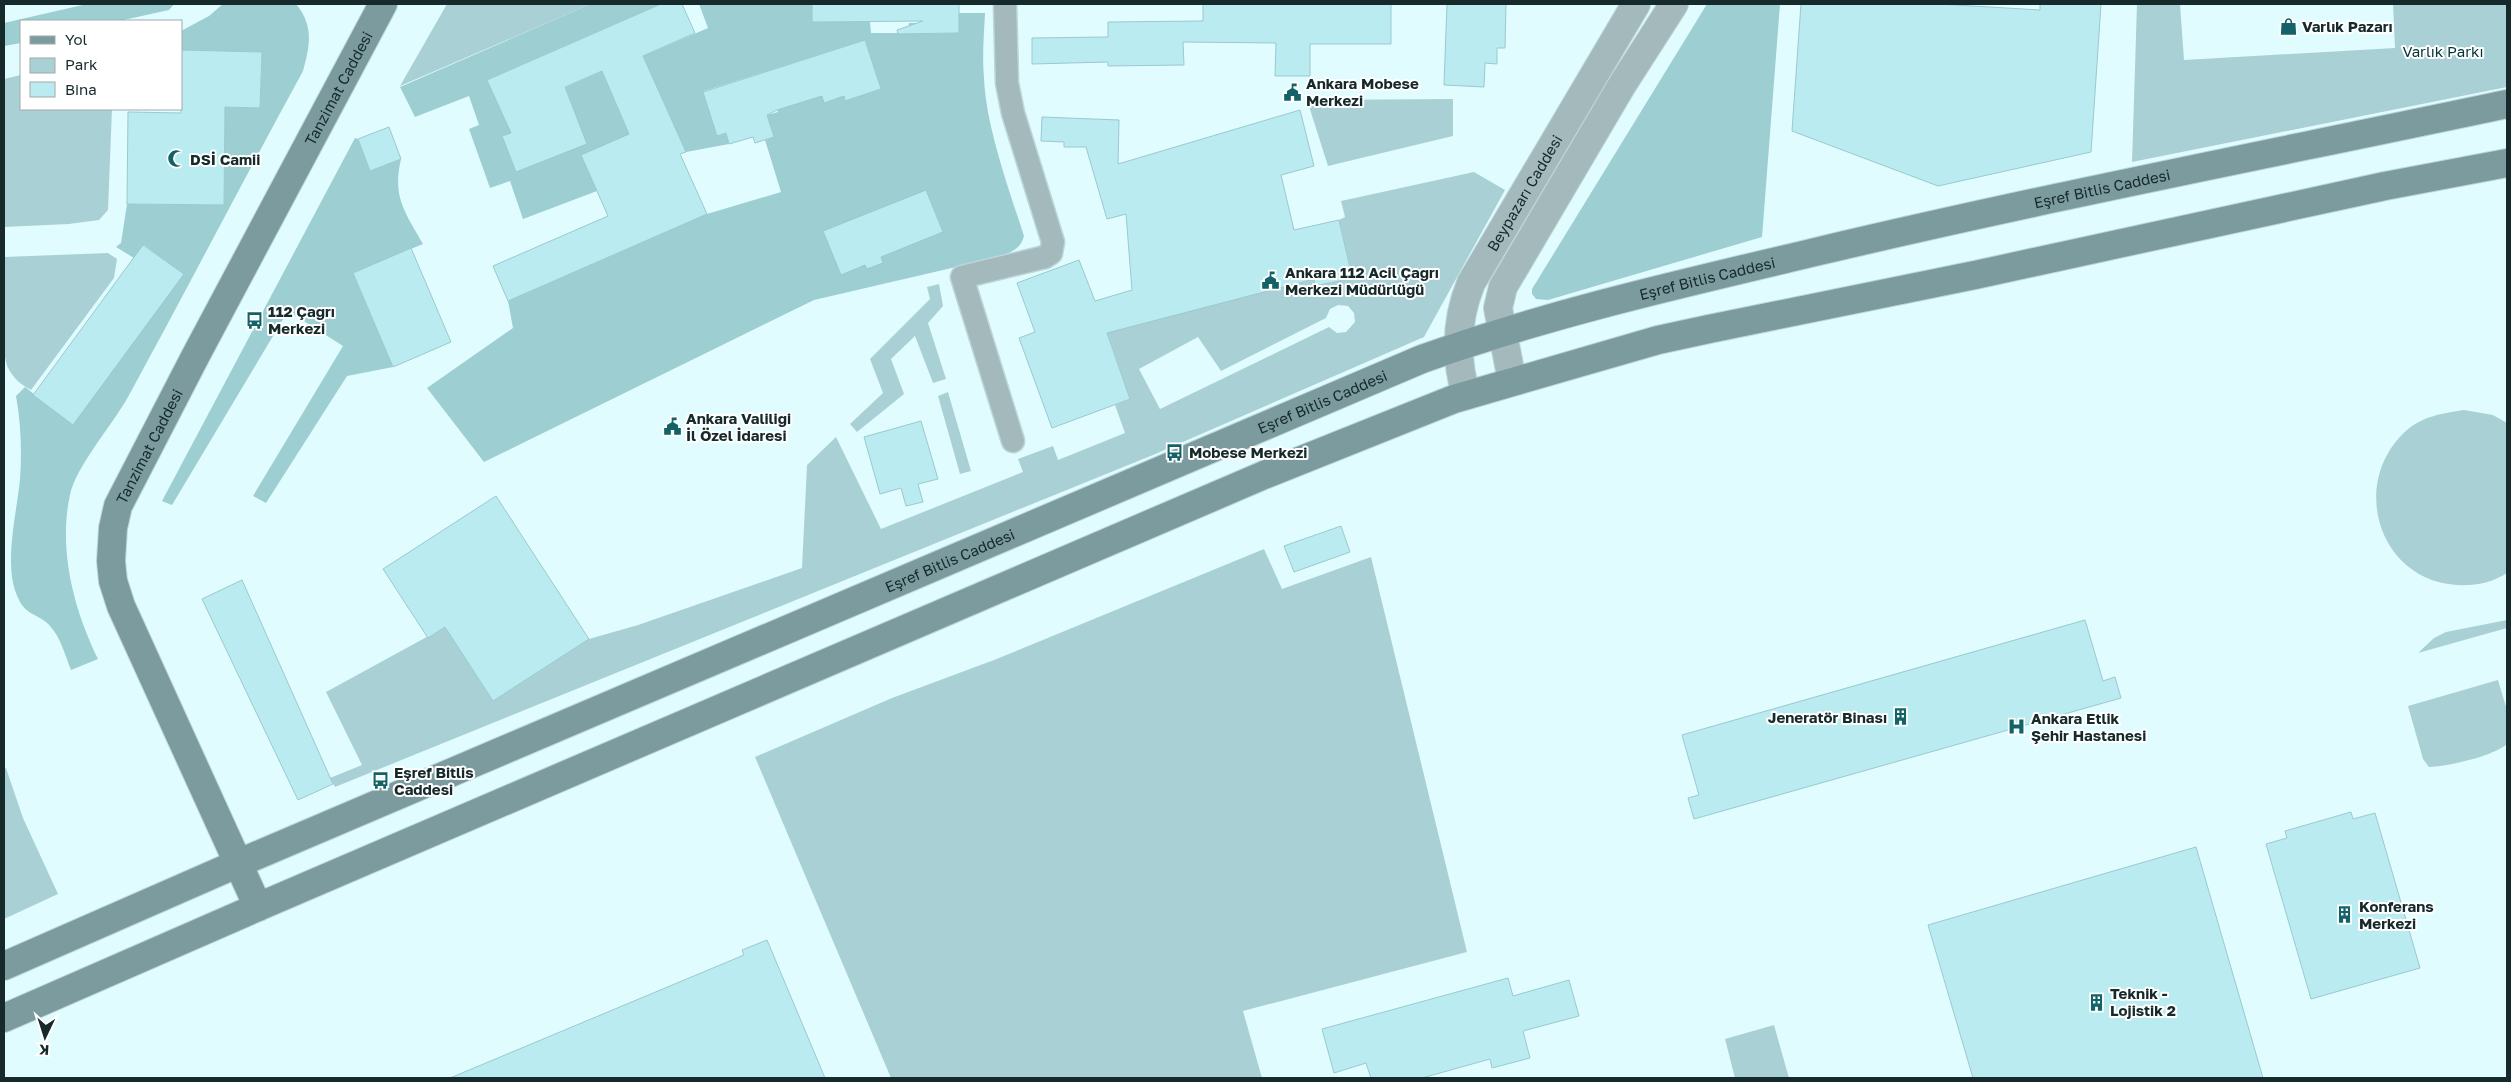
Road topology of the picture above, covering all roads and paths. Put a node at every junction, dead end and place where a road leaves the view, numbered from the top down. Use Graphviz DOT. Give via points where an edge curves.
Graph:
graph roads {
  1 [pos="383,4"];
  2 [pos="1004,4"];
  3 [pos="1636,4"];
  4 [pos="1674,4"];
  5 [pos="2507,104"];
  6 [pos="2507,163"];
  7 [pos="1502,334"];
  8 [pos="1458,346"];
  9 [pos="1512,381"];
  10 [pos="1466,395"];
  11 [pos="1013,442"];
  12 [pos="239,863"];
  13 [pos="258,906"];
  14 [pos="4,966"];
  15 [pos="4,1018"];
  1 -- 12 [label="main road, Tanzimat Caddesi" via="187,371 121,500 113,528 112,576 121,606"];
  2 -- 11 [label="street" via="1007,83 1013,113 1053,242 1051,253 1045,257 962,277"];
  3 -- 8 [label="street, Beypazarı Caddesi" via="1471,283 1461,313"];
  4 -- 7 [label="street, Beypazarı Caddesi" via="1503,286 1498,308"];
  5 -- 7 [label="main road, Eşref Bitlis Caddesi" via="1883,236 1656,289"];
  6 -- 9 [label="main road" via="1708,328"];
  7 -- 8 [label="main road, Eşref Bitlis Caddesi"];
  7 -- 9 [label="street, Beypazarı Caddesi"];
  8 -- 10 [label="street, Beypazarı Caddesi"];
  8 -- 12 [label="main road, Eşref Bitlis Caddesi"];
  9 -- 10 [label="main road"];
  10 -- 13 [label="main road" via="1264,475"];
  12 -- 13 [label="main road, Tanzimat Caddesi"];
  12 -- 14 [label="main road, Eşref Bitlis Caddesi"];
  13 -- 15 [label="main road"];
}
